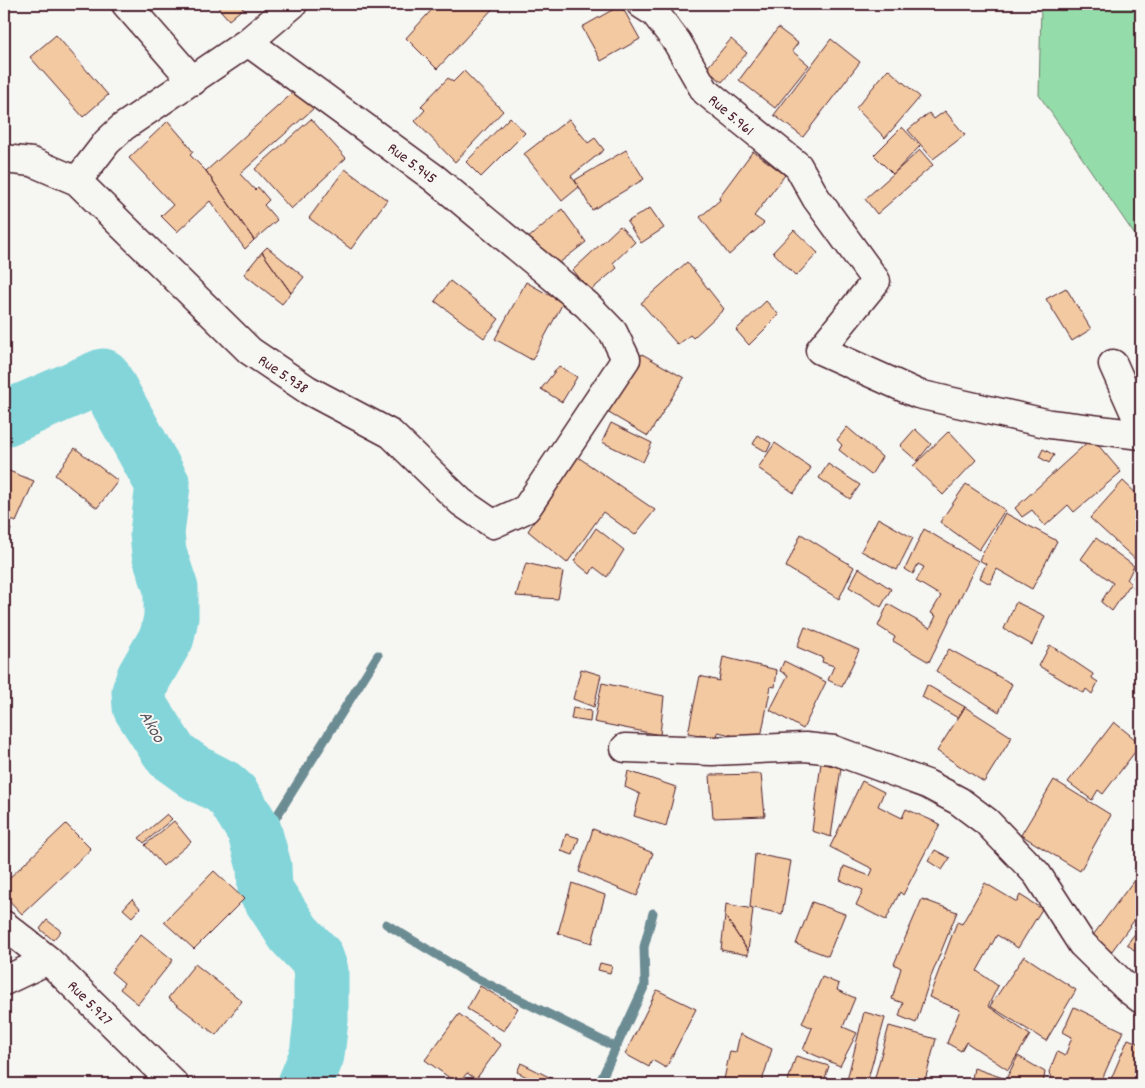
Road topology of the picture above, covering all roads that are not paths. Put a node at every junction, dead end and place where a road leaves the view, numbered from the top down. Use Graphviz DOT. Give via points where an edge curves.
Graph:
graph roads {
  1 [pos="126,4"];
  2 [pos="293,4"];
  3 [pos="642,4"];
  4 [pos="248,42"];
  5 [pos="193,81"];
  6 [pos="4,159"];
  7 [pos="77,181"];
  8 [pos="613,332"];
  9 [pos="1112,364"];
  10 [pos="1141,427"];
  11 [pos="1141,435"];
  12 [pos="625,748"];
  13 [pos="4,925"];
  14 [pos="48,960"];
  15 [pos="4,981"];
  16 [pos="1141,999"];
  17 [pos="168,1083"];
  1 -- 5 [label="street"];
  2 -- 4 [label="street"];
  3 -- 11 [label="street, Rue 5.961" via="655,13 677,42 705,91 798,166 816,198 876,281 820,350 918,394 1050,424"];
  4 -- 5 [label="street"];
  4 -- 8 [label="street, Rue 5.945" via="434,178 587,305"];
  5 -- 7 [label="street" via="123,126"];
  6 -- 7 [label="street" via="32,162"];
  7 -- 8 [label="street, Rue 5.938" via="250,351 308,390 391,434 461,502 492,524 526,509 626,359"];
  9 -- 10 [label="street"];
  12 -- 16 [label="street" via="712,751 805,747 834,750 927,784 959,801 987,822 1037,874 1082,944"];
  13 -- 14 [label="street, Rue 5.927"];
  14 -- 15 [label="street"];
  14 -- 17 [label="street, Rue 5.927"];
}
